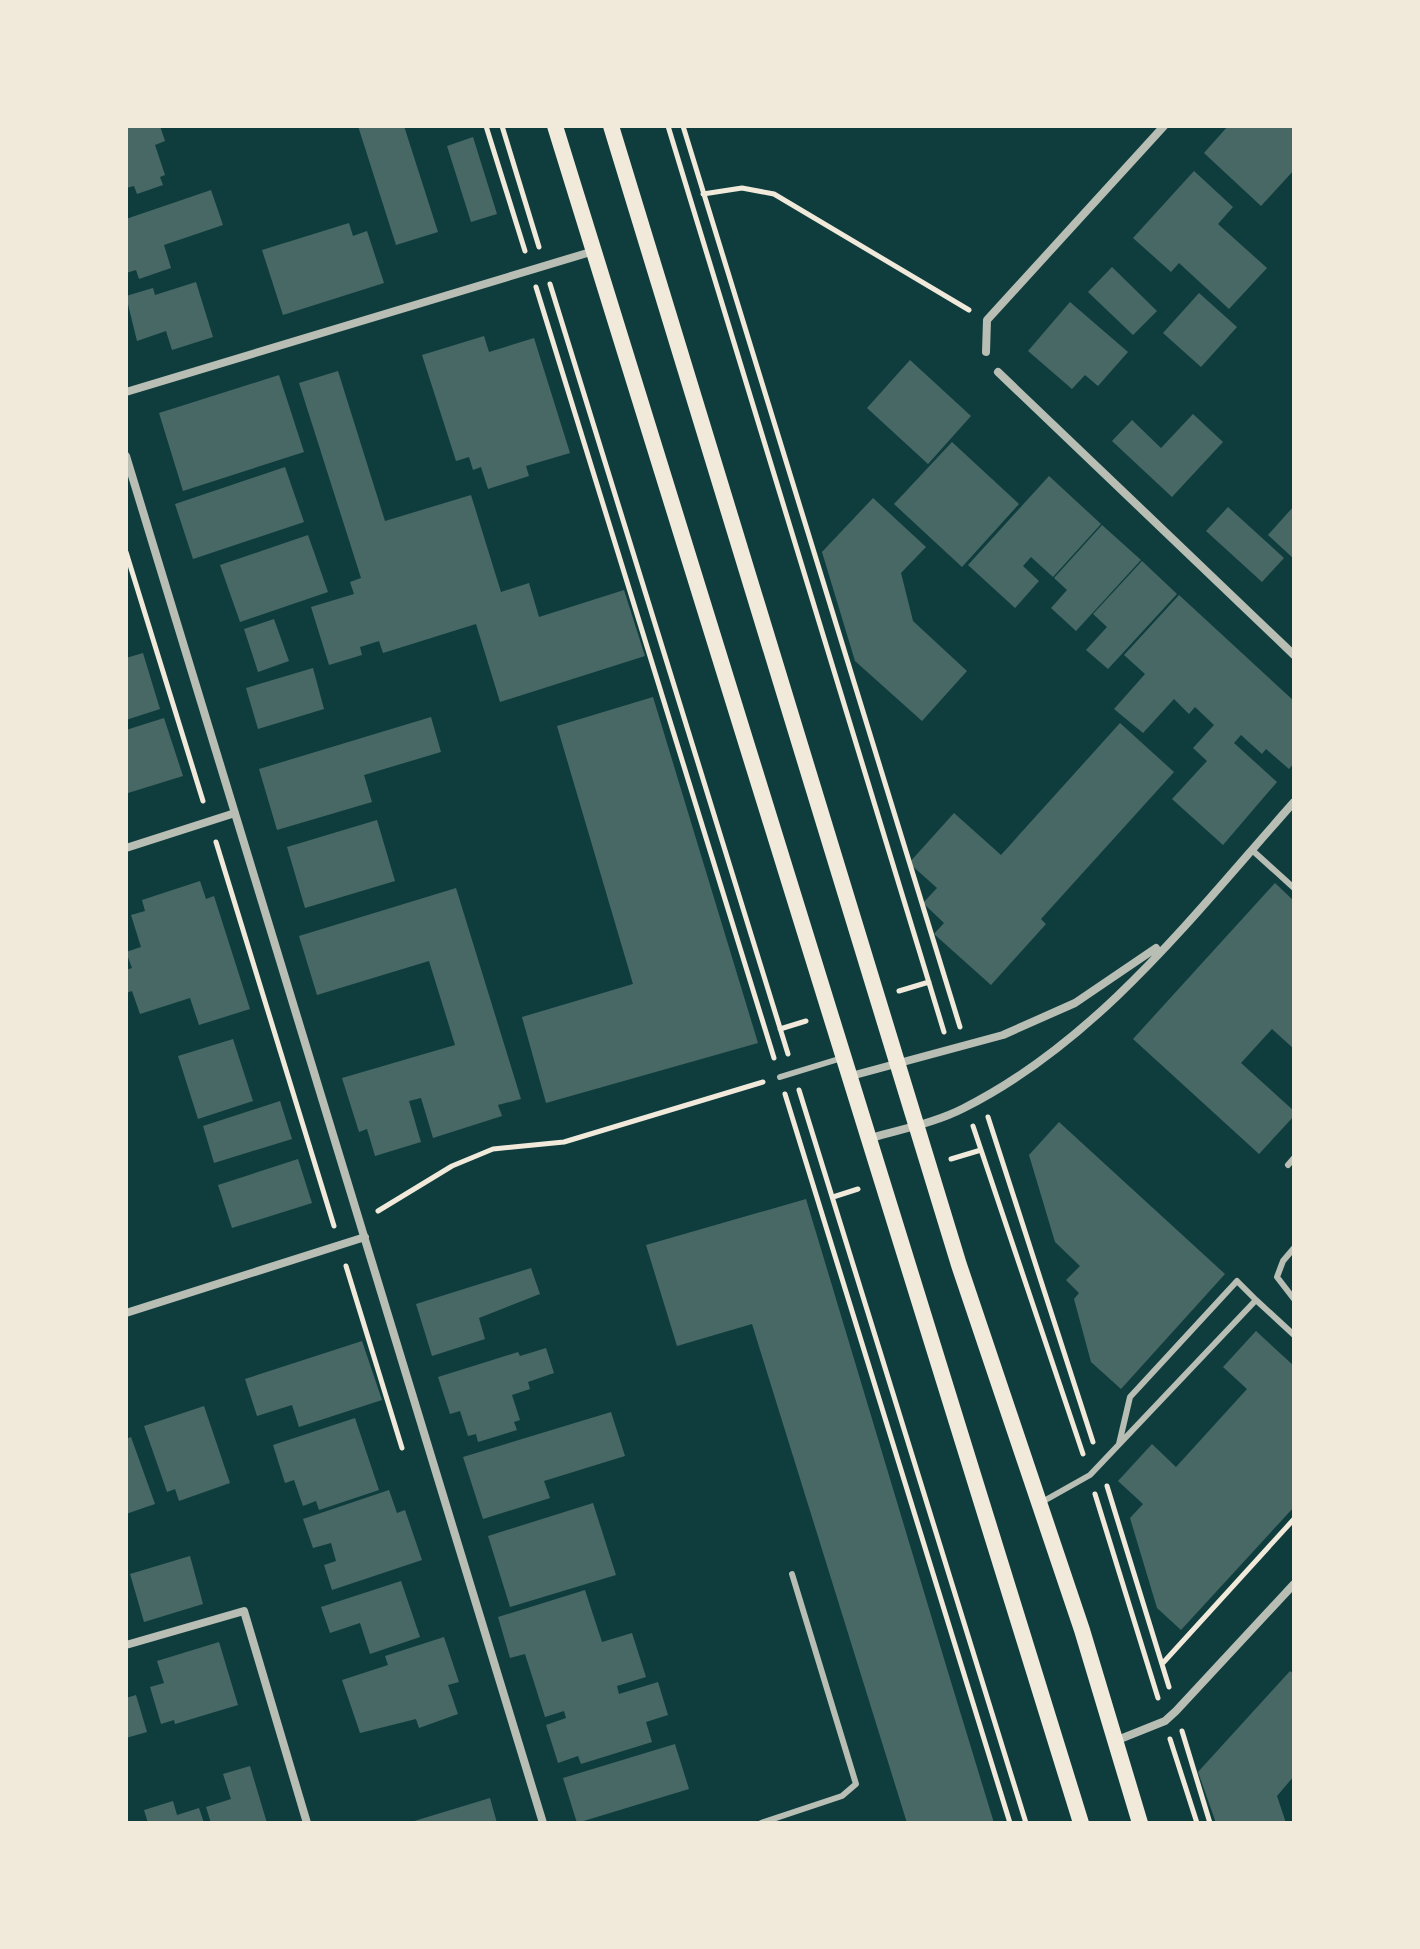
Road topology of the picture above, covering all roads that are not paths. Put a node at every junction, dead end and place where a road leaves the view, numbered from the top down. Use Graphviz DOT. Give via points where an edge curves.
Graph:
graph roads {
  1 [pos="555,126"];
  2 [pos="611,126"];
  3 [pos="1164,126"];
  4 [pos="594,251"];
  5 [pos="986,352"];
  6 [pos="998,372"];
  7 [pos="126,392"];
  8 [pos="126,456"];
  9 [pos="1294,655"];
  10 [pos="1294,802"];
  11 [pos="235,813"];
  12 [pos="126,848"];
  13 [pos="1252,850"];
  14 [pos="1294,888"];
  15 [pos="1179,931"];
  16 [pos="845,1056"];
  17 [pos="897,1062"];
  18 [pos="851,1076"];
  19 [pos="780,1077"];
  20 [pos="916,1125"];
  21 [pos="871,1138"];
  22 [pos="1294,1158"];
  23 [pos="1288,1165"];
  24 [pos="365,1237"];
  25 [pos="1294,1248"];
  26 [pos="1294,1299"];
  27 [pos="1256,1300"];
  28 [pos="126,1313"];
  29 [pos="1294,1335"];
  30 [pos="1119,1446"];
  31 [pos="1039,1504"];
  32 [pos="792,1574"];
  33 [pos="1294,1584"];
  34 [pos="126,1645"];
  35 [pos="1115,1741"];
  36 [pos="307,1823"];
  37 [pos="543,1823"];
  38 [pos="761,1823"];
  39 [pos="1081,1823"];
  40 [pos="1140,1823"];
  1 -- 4 [label="main road"];
  2 -- 17 [label="main road"];
  3 -- 5 [label="street" via="987,320"];
  4 -- 7 [label="street"];
  4 -- 16 [label="main road"];
  6 -- 9 [label="street"];
  8 -- 11 [label="street"];
  10 -- 13 [label="street"];
  11 -- 12 [label="street"];
  11 -- 24 [label="street"];
  13 -- 14 [label="lane"];
  13 -- 15 [label="street"];
  15 -- 17 [label="street" via="1075,1003 1003,1035"];
  15 -- 20 [label="street" via="1064,1045 967,1107"];
  16 -- 18 [label="main road"];
  16 -- 19 [label="lane"];
  17 -- 18 [label="street"];
  17 -- 20 [label="main road"];
  18 -- 21 [label="main road"];
  20 -- 21 [label="street"];
  20 -- 31 [label="main road"];
  21 -- 39 [label="main road"];
  22 -- 23 [label="lane"];
  24 -- 28 [label="street"];
  24 -- 37 [label="street"];
  25 -- 26 [label="lane" via="1277,1277"];
  27 -- 29 [label="lane"];
  27 -- 30 [label="lane"];
  27 -- 30 [label="lane" via="1237,1281 1130,1397"];
  30 -- 31 [label="lane" via="1090,1475"];
  31 -- 35 [label="main road"];
  32 -- 38 [label="lane" via="856,1784 842,1796"];
  33 -- 35 [label="street" via="1165,1721"];
  34 -- 36 [label="street" via="244,1611"];
  35 -- 40 [label="main road"];
}
